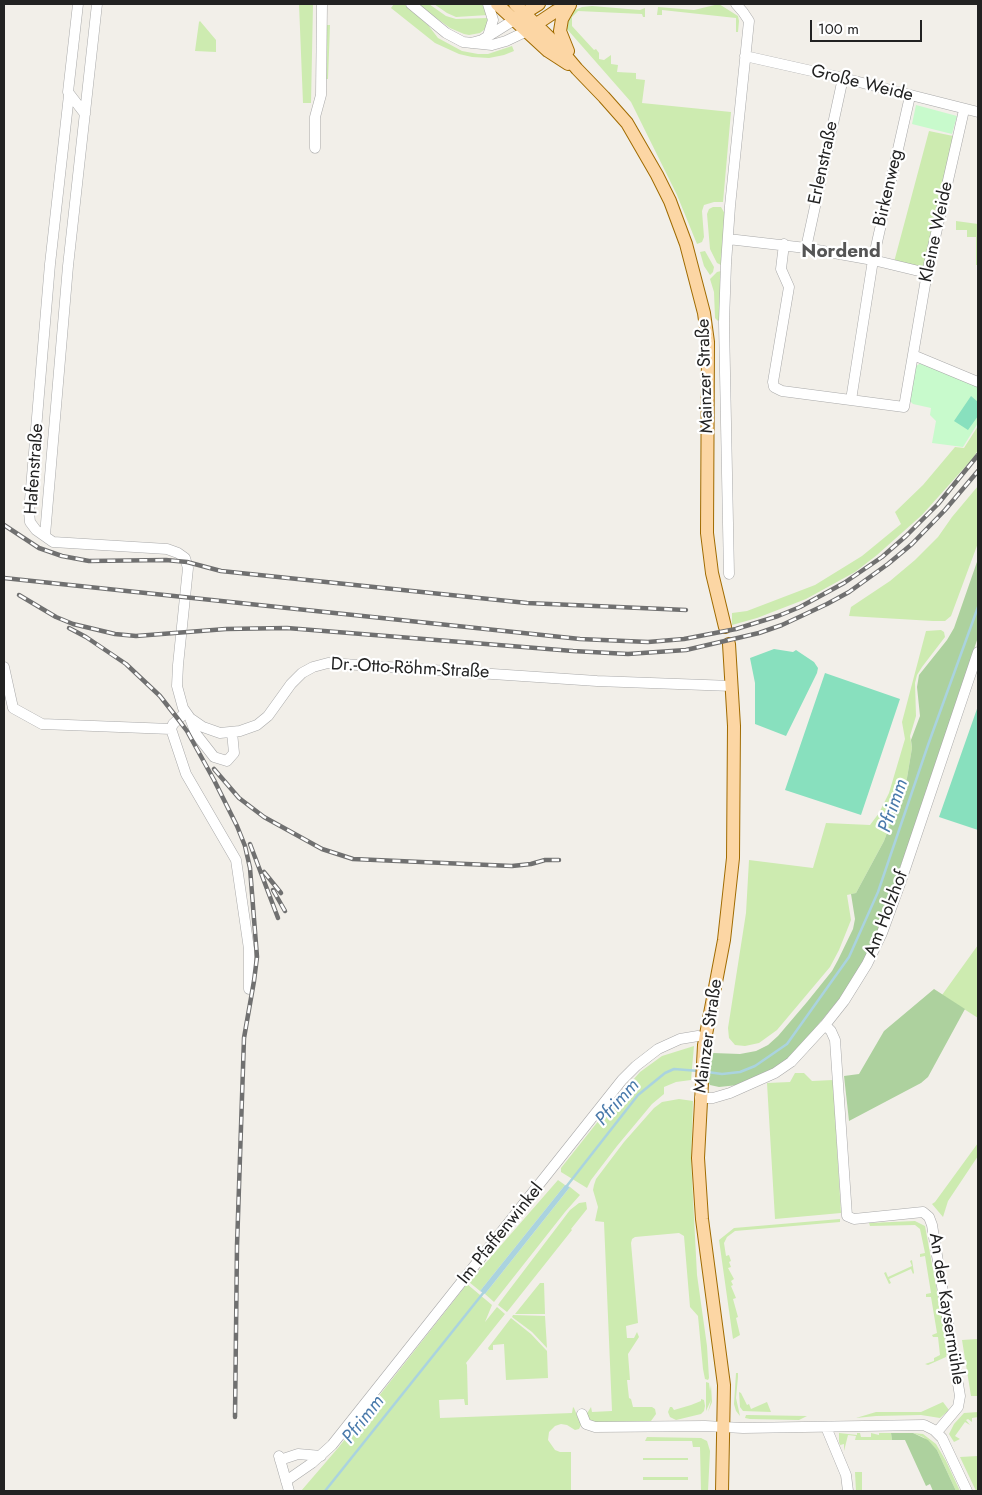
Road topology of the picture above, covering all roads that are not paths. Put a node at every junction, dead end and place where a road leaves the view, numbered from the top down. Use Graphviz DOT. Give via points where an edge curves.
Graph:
graph roads {
  1 [pos="78,4"];
  2 [pos="97,4"];
  3 [pos="322,4"];
  4 [pos="411,4"];
  5 [pos="488,4"];
  6 [pos="497,4"];
  7 [pos="539,4"];
  8 [pos="571,4"];
  9 [pos="736,4"];
  10 [pos="746,4"];
  11 [pos="518,12"];
  12 [pos="749,21"];
  13 [pos="531,28"];
  14 [pos="488,36"];
  15 [pos="470,43"];
  16 [pos="745,56"];
  17 [pos="576,69"];
  18 [pos="842,78"];
  19 [pos="69,95"];
  20 [pos="910,96"];
  21 [pos="964,110"];
  22 [pos="978,112"];
  23 [pos="85,114"];
  24 [pos="315,148"];
  25 [pos="728,238"];
  26 [pos="784,244"];
  27 [pos="806,248"];
  28 [pos="873,260"];
  29 [pos="928,273"];
  30 [pos="913,355"];
  31 [pos="978,382"];
  32 [pos="851,400"];
  33 [pos="45,535"];
  34 [pos="729,574"];
  35 [pos="725,627"];
  36 [pos="728,644"];
  37 [pos="978,652"];
  38 [pos="4,667"];
  39 [pos="732,686"];
  40 [pos="188,716"];
  41 [pos="171,729"];
  42 [pos="232,732"];
  43 [pos="250,989"];
  44 [pos="825,1025"];
  45 [pos="702,1036"];
  46 [pos="700,1098"];
  47 [pos="582,1414"];
  48 [pos="723,1427"];
  49 [pos="826,1427"];
  50 [pos="937,1432"];
  51 [pos="321,1456"];
  52 [pos="288,1486"];
  53 [pos="722,1491"];
  54 [pos="848,1491"];
  55 [pos="967,1491"];
  1 -- 19 [label="street, Hafenstraße"];
  2 -- 23 [label="street, Hafenstraße"];
  3 -- 24 [label="street" via="321,96 315,117"];
  4 -- 15 [label="street" via="446,34"];
  5 -- 14 [label="street" via="492,20"];
  6 -- 11 [label="main road, Mainzer Straße"];
  7 -- 11 [label="main road"];
  8 -- 13 [label="main road"];
  8 -- 17 [label="main road" via="562,19 560,31"];
  9 -- 12 [label="street"];
  10 -- 12 [label="street, Mainzer Straße"];
  11 -- 13 [label="main road, Mainzer Straße"];
  11 -- 14 [label="street"];
  12 -- 16 [label="street, Mainzer Straße"];
  13 -- 15 [label="street" via="492,45"];
  13 -- 17 [label="main road, Mainzer Straße" via="548,51"];
  14 -- 15 [label="street"];
  16 -- 18 [label="street, Große Weide"];
  16 -- 25 [label="street, Mainzer Straße"];
  17 -- 35 [label="main road, Mainzer Straße" via="617,111 640,144 670,201 694,271 708,342 707,533 712,573"];
  18 -- 20 [label="street, Große Weide"];
  18 -- 27 [label="street, Erlenstraße"];
  19 -- 23 [label="street"];
  19 -- 33 [label="street, Hafenstraße" via="50,264 30,512 30,522"];
  20 -- 21 [label="street, Große Weide"];
  20 -- 28 [label="street, Birkenweg"];
  21 -- 22 [label="street, Große Weide"];
  21 -- 29 [label="street, Kleine Weide"];
  23 -- 33 [label="street, Hafenstraße" via="68,266"];
  25 -- 26 [label="street"];
  25 -- 34 [label="street, Mainzer Straße" via="724,322"];
  26 -- 27 [label="street"];
  26 -- 32 [label="street" via="782,268 789,287 774,387 782,391"];
  27 -- 28 [label="street"];
  28 -- 29 [label="street"];
  28 -- 32 [label="street, Birkenweg"];
  29 -- 30 [label="street, Kleine Weide"];
  30 -- 31 [label="street"];
  30 -- 32 [label="street, Kleine Weide" via="904,407"];
  33 -- 40 [label="street" via="56,543 168,549 184,558 188,568 177,677 180,700"];
  36 -- 39 [label="main road, Mainzer Straße"];
  37 -- 44 [label="street, Am Holzhof" via="882,933 867,964"];
  38 -- 41 [label="street" via="13,708 42,724"];
  39 -- 42 [label="street, Dr.-Otto-Röhm-Straße" via="597,681 328,663 302,673 261,722"];
  39 -- 45 [label="main road, Mainzer Straße" via="733,858 724,940"];
  40 -- 41 [label="street" via="173,724"];
  40 -- 42 [label="street, Dr.-Otto-Röhm-Straße" via="209,730"];
  40 -- 42 [label="street" via="196,734 214,757 227,761 234,753"];
  41 -- 43 [label="street" via="186,774 236,860 249,949"];
  44 -- 46 [label="street, Am Holzhof" via="791,1062 775,1073 730,1093"];
  44 -- 50 [label="street, An der Kaysermühle" via="835,1040 847,1216 922,1212 929,1216 932,1225 960,1396 958,1408"];
  45 -- 46 [label="main road, Mainzer Straße"];
  45 -- 51 [label="street, Im Pfaffenwinkel" via="680,1039 658,1049 622,1080"];
  46 -- 48 [label="main road, Mainzer Straße" via="699,1194 724,1385"];
  47 -- 48 [label="street" via="584,1422 592,1427"];
  48 -- 49 [label="street"];
  48 -- 53 [label="main road, Mainzer Straße"];
  49 -- 50 [label="street" via="917,1424"];
  49 -- 54 [label="street" via="846,1475"];
  50 -- 55 [label="street" via="946,1444"];
  51 -- 52 [label="street, Im Pfaffenwinkel"];
  51 -- 52 [label="street" via="298,1454 279,1458"];
}
